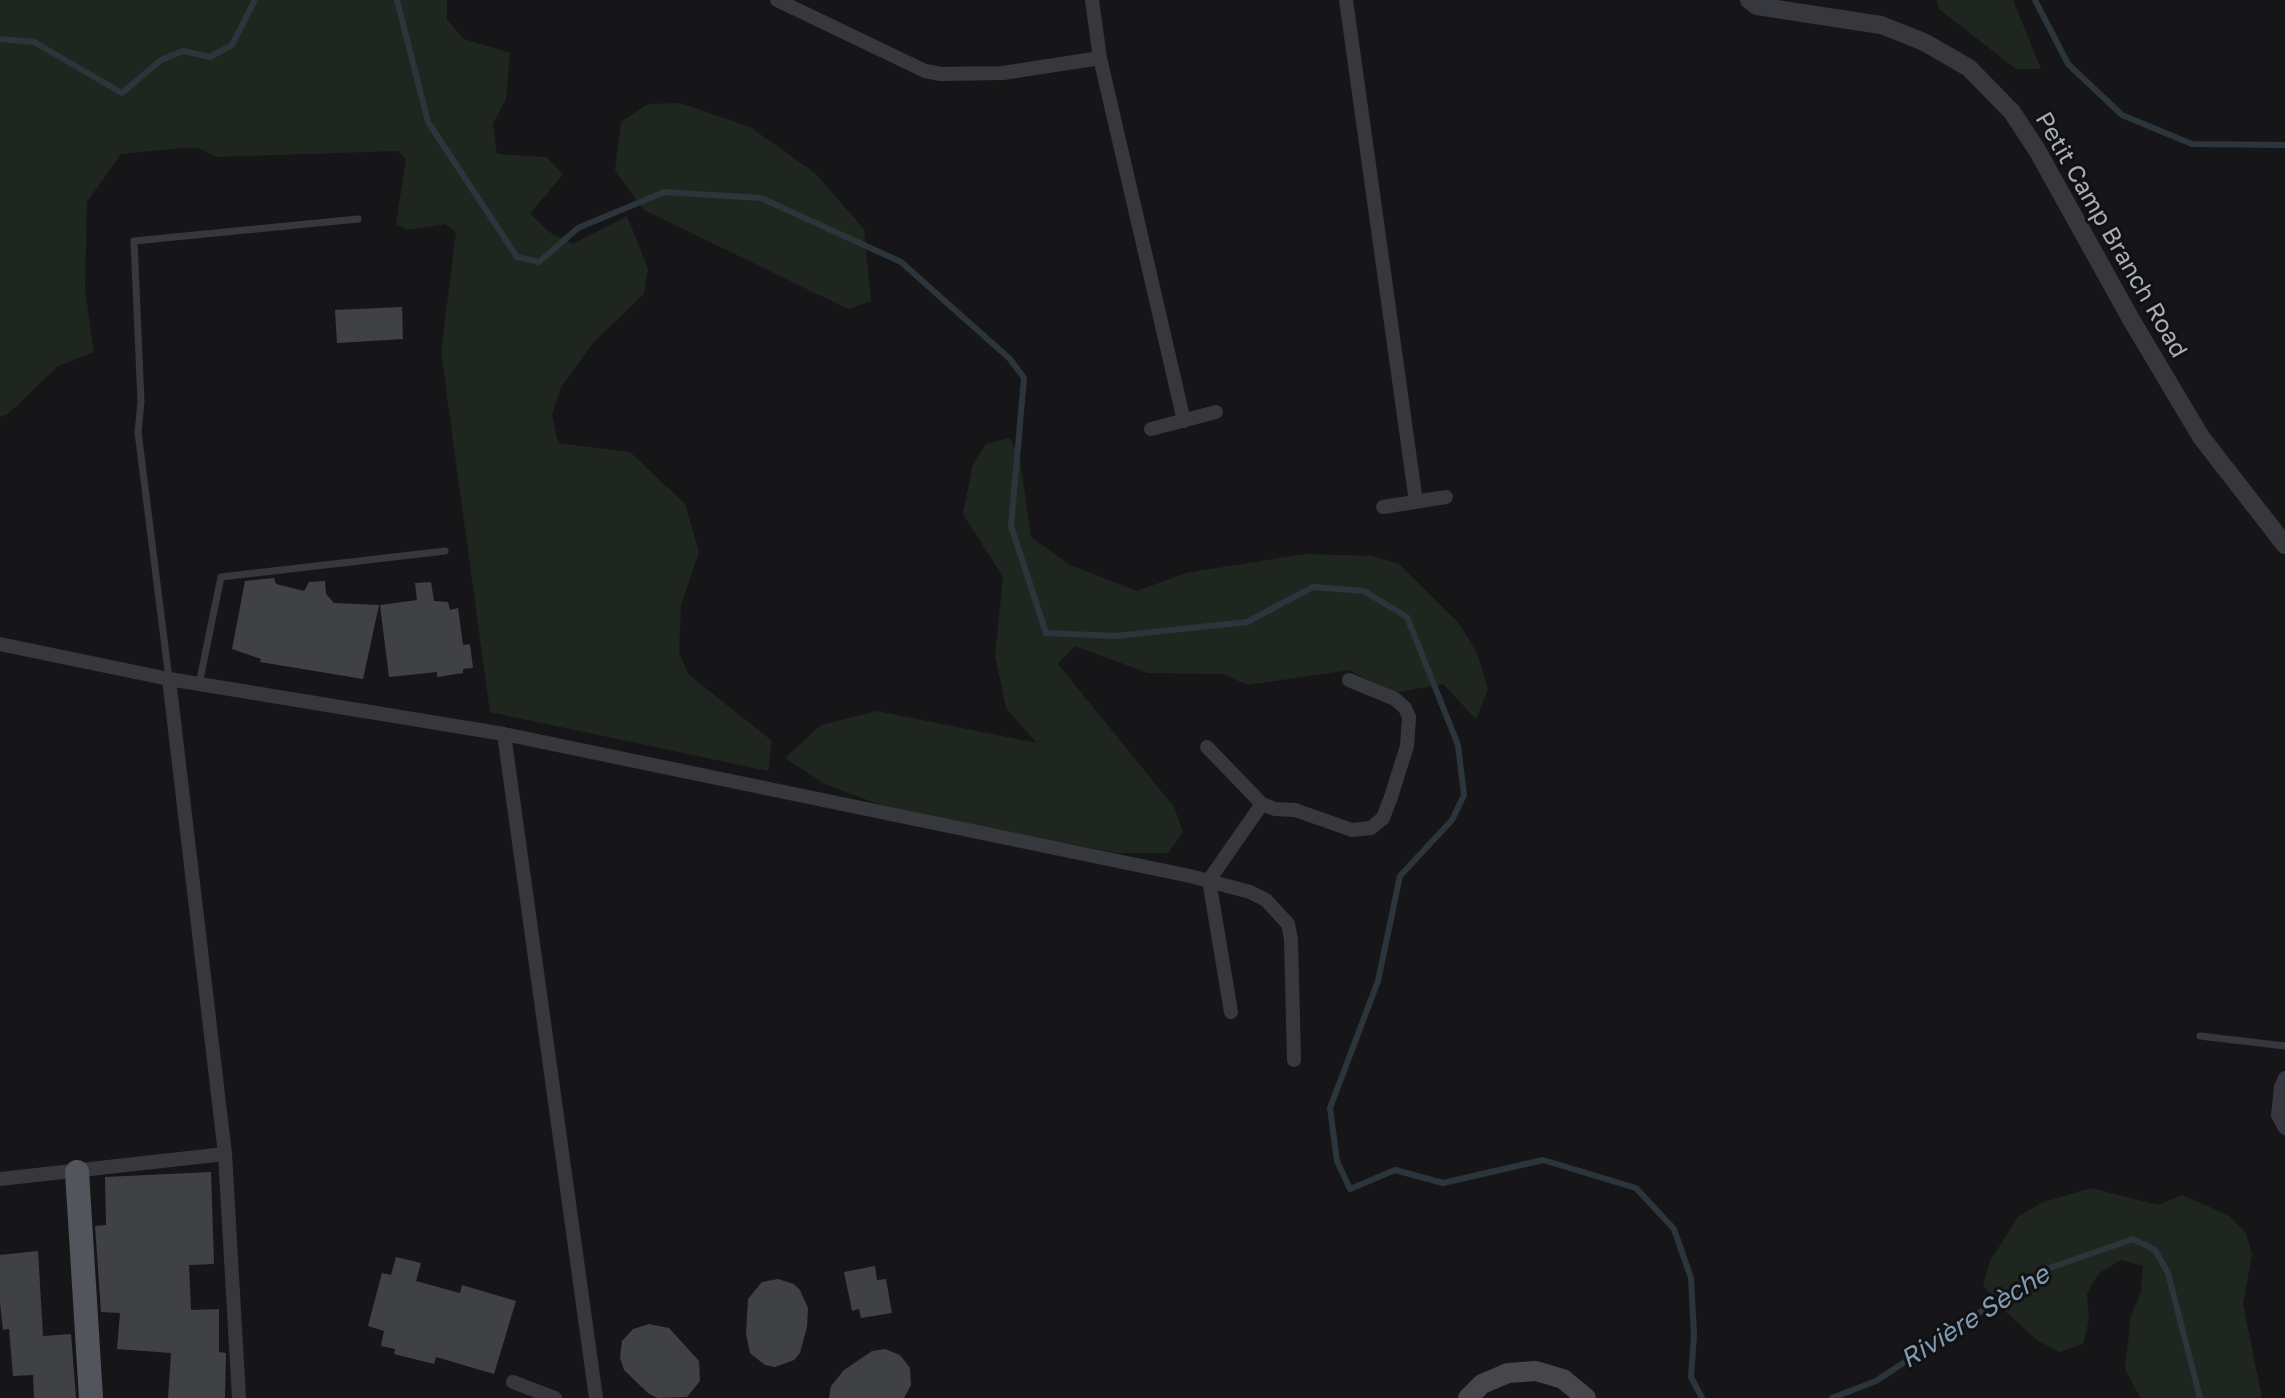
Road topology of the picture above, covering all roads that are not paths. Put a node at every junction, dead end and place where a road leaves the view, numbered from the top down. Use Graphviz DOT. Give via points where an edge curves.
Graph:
graph roads {
  1 [pos="777,0"];
  2 [pos="1092,0"];
  3 [pos="1346,0"];
  4 [pos="1749,0"];
  5 [pos="1100,58"];
  6 [pos="358,219"];
  7 [pos="1216,412"];
  8 [pos="1184,421"];
  9 [pos="1151,429"];
  10 [pos="1446,497"];
  11 [pos="1416,502"];
  12 [pos="1383,507"];
  13 [pos="2285,545"];
  14 [pos="445,551"];
  15 [pos="0,644"];
  16 [pos="169,679"];
  17 [pos="1349,680"];
  18 [pos="199,684"];
  19 [pos="504,734"];
  20 [pos="1207,747"];
  21 [pos="1262,804"];
  22 [pos="1209,880"];
  23 [pos="1231,1012"];
  24 [pos="2200,1036"];
  25 [pos="2285,1046"];
  26 [pos="1294,1060"];
  27 [pos="2285,1078"];
  28 [pos="2285,1128"];
  29 [pos="225,1154"];
  30 [pos="77,1172"];
  31 [pos="0,1179"];
  32 [pos="513,1382"];
  33 [pos="91,1398"];
  34 [pos="239,1398"];
  35 [pos="555,1398"];
  36 [pos="596,1398"];
  37 [pos="1468,1398"];
  38 [pos="1586,1398"];
  1 -- 5 [label="street" via="941,74 1003,73"];
  2 -- 5 [label="street"];
  3 -- 11 [label="street"];
  4 -- 13 [label="street, Petit Camp Branch Road" via="1757,6 1881,25 1969,68 2012,112 2201,437"];
  5 -- 8 [label="street"];
  6 -- 16 [label="lane" via="134,241 138,432"];
  7 -- 8 [label="street"];
  8 -- 9 [label="street"];
  10 -- 11 [label="street"];
  11 -- 12 [label="street"];
  14 -- 18 [label="lane" via="221,577"];
  15 -- 16 [label="street"];
  16 -- 18 [label="street"];
  16 -- 29 [label="street"];
  17 -- 21 [label="street" via="1395,699 1409,717 1407,746 1383,818 1371,828 1352,830"];
  18 -- 19 [label="street"];
  19 -- 22 [label="street"];
  19 -- 36 [label="street"];
  20 -- 21 [label="street"];
  21 -- 22 [label="street"];
  22 -- 23 [label="street"];
  22 -- 26 [label="street" via="1266,900 1288,924"];
  24 -- 25 [label="lane"];
  27 -- 28 [label="street" via="2278,1115"];
  29 -- 30 [label="street"];
  29 -- 34 [label="street"];
  30 -- 31 [label="street"];
  30 -- 33 [label="main road"];
  32 -- 35 [label="street"];
  37 -- 38 [label="main road" via="1482,1384 1508,1373 1536,1371 1563,1379"];
}
